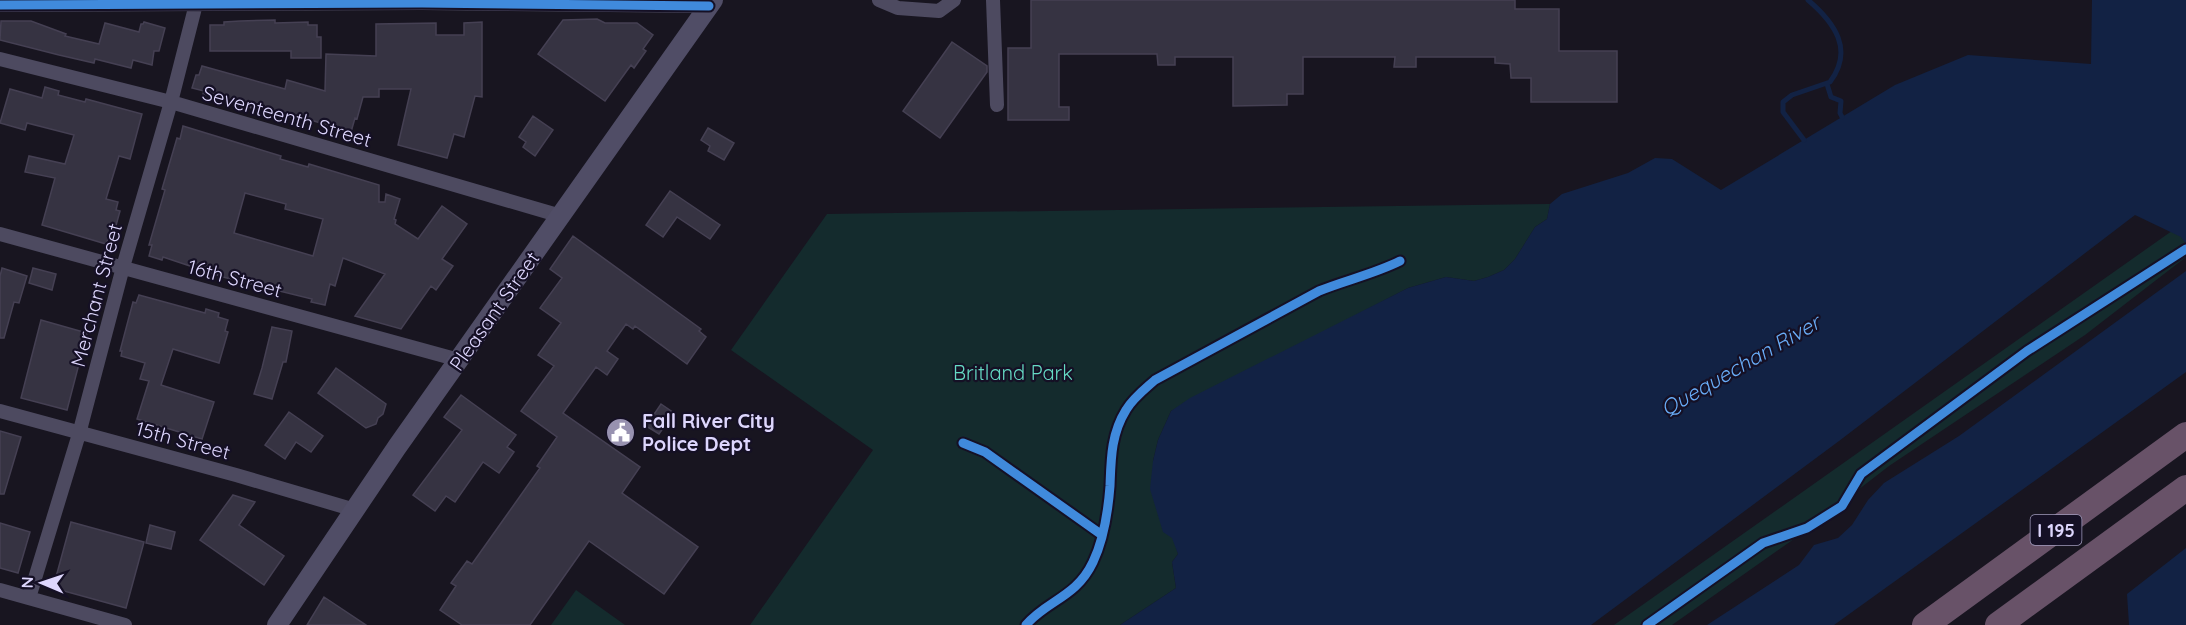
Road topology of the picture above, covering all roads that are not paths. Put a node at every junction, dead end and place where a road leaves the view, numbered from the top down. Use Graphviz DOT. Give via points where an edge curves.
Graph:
graph roads {
  1 [pos="879,0"];
  2 [pos="954,0"];
  3 [pos="993,0"];
  4 [pos="197,1"];
  5 [pos="487,2"];
  6 [pos="711,3"];
  7 [pos="0,5"];
  8 [pos="0,58"];
  9 [pos="171,102"];
  10 [pos="997,105"];
  11 [pos="561,216"];
  12 [pos="0,234"];
  13 [pos="123,267"];
  14 [pos="459,360"];
  15 [pos="0,411"];
  16 [pos="79,434"];
  17 [pos="2186,435"];
  18 [pos="2186,488"];
  19 [pos="355,510"];
  20 [pos="0,590"];
  21 [pos="29,598"];
  22 [pos="125,625"];
  23 [pos="277,625"];
  24 [pos="1925,625"];
  25 [pos="1998,625"];
  1 -- 2 [label="street" via="898,8 939,11"];
  3 -- 10 [label="street"];
  4 -- 5 [label="street"];
  4 -- 7 [label="street"];
  4 -- 9 [label="street, Merchant Street"];
  5 -- 6 [label="street"];
  6 -- 11 [label="main road, Pleasant Street"];
  8 -- 9 [label="street, Seventeenth Street"];
  9 -- 11 [label="street, Seventeenth Street"];
  9 -- 13 [label="street, Merchant Street"];
  11 -- 14 [label="main road, Pleasant Street"];
  12 -- 13 [label="street, 16th Street"];
  13 -- 14 [label="street, 16th Street"];
  13 -- 16 [label="street, Merchant Street"];
  14 -- 19 [label="main road, Pleasant Street"];
  15 -- 16 [label="street, 15th Street"];
  16 -- 19 [label="street, 15th Street"];
  16 -- 21 [label="street, Merchant Street"];
  17 -- 24 [label="highway, I 195"];
  18 -- 25 [label="highway, I 195"];
  19 -- 23 [label="main road, Pleasant Street"];
  20 -- 21 [label="street"];
  21 -- 22 [label="street"];
}
